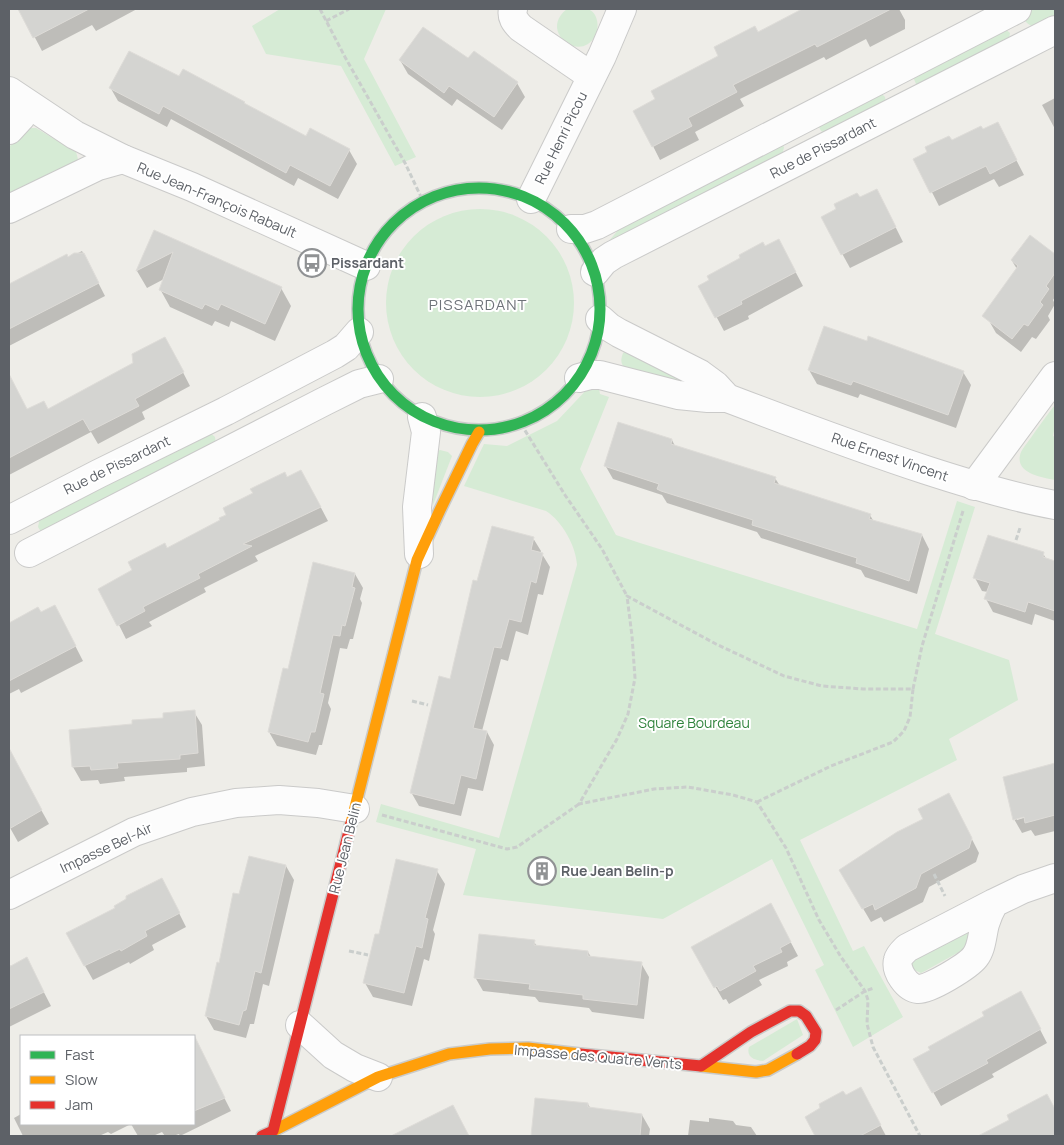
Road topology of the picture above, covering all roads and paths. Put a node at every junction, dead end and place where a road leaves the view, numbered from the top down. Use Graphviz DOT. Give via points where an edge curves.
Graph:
graph roads {
  1 [pos="320,9"];
  2 [pos="349,9"];
  3 [pos="513,9"];
  4 [pos="622,9"];
  5 [pos="1017,9"];
  6 [pos="326,21"];
  7 [pos="1055,30"];
  8 [pos="592,76"];
  9 [pos="19,98"];
  10 [pos="9,130"];
  11 [pos="123,159"];
  12 [pos="530,199"];
  13 [pos="423,201"];
  14 [pos="9,209"];
  15 [pos="572,229"];
  16 [pos="366,266"];
  17 [pos="595,272"];
  18 [pos="600,319"];
  19 [pos="359,332"];
  20 [pos="379,378"];
  21 [pos="579,378"];
  22 [pos="1053,384"];
  23 [pos="727,398"];
  24 [pos="226,412"];
  25 [pos="422,417"];
  26 [pos="521,424"];
  27 [pos="480,432"];
  28 [pos="242,443"];
  29 [pos="974,486"];
  30 [pos="1055,505"];
  31 [pos="9,521"];
  32 [pos="419,554"];
  33 [pos="19,558"];
  34 [pos="627,596"];
  35 [pos="913,688"];
  36 [pos="757,802"];
  37 [pos="579,804"];
  38 [pos="355,809"];
  39 [pos="1055,878"];
  40 [pos="9,895"];
  41 [pos="994,903"];
  42 [pos="902,976"];
  43 [pos="865,990"];
  44 [pos="812,1024"];
  45 [pos="300,1025"];
  46 [pos="701,1066"];
  47 [pos="378,1077"];
  48 [pos="268,1134"];
  49 [pos="920,1136"];
  1 -- 6 [label="path"];
  2 -- 6 [label="path"];
  3 -- 8 [label="street, Rue Henri Picou" via="514,21 520,28"];
  4 -- 8 [label="street, Rue Henri Picou"];
  5 -- 15 [label="street" via="597,225"];
  6 -- 13 [label="path"];
  7 -- 17 [label="street, Rue de Pissardant" via="613,254"];
  8 -- 12 [label="street, Rue Henri Picou"];
  9 -- 10 [label="street, Rue Jean-François Rabault" via="21,117"];
  9 -- 11 [label="street, Rue Jean-François Rabault" via="75,135"];
  11 -- 14 [label="street, Rue Jean-François Rabault" via="98,166"];
  11 -- 16 [label="street, Rue Jean-François Rabault"];
  12 -- 13 [label="street" via="499,189 473,187 447,191"];
  12 -- 15 [label="street" via="548,208"];
  13 -- 16 [label="street" via="397,219 377,242"];
  15 -- 17 [label="street"];
  16 -- 19 [label="street" via="359,291"];
  17 -- 18 [label="street"];
  18 -- 21 [label="street" via="595,344"];
  18 -- 23 [label="street, Rue Ernest Vincent" via="609,327 700,374"];
  19 -- 20 [label="street"];
  19 -- 24 [label="street, Rue de Pissardant" via="335,354"];
  20 -- 25 [label="street" via="392,394"];
  20 -- 28 [label="street, Rue de Pissardant" via="358,384"];
  21 -- 23 [label="street, Rue Ernest Vincent" via="600,375 678,395"];
  21 -- 26 [label="street" via="562,398"];
  22 -- 29 [label="street"];
  23 -- 29 [label="street, Rue Ernest Vincent"];
  24 -- 28 [label="street"];
  24 -- 31 [label="street, Rue de Pissardant"];
  25 -- 27 [label="street" via="446,426"];
  25 -- 32 [label="street, Rue Jean Belin" via="426,432 417,507"];
  26 -- 27 [label="street"];
  26 -- 34 [label="path" via="602,549"];
  27 -- 32 [label="street, Rue Jean Belin"];
  28 -- 33 [label="street, Rue de Pissardant"];
  29 -- 30 [label="street, Rue Ernest Vincent"];
  29 -- 35 [label="path" via="922,646"];
  31 -- 33 [label="street, Rue de Pissardant" via="23,526 31,538 31,547"];
  32 -- 38 [label="street, Rue Jean Belin"];
  34 -- 35 [label="path" via="784,676 822,686 863,690"];
  34 -- 37 [label="path" via="635,678 628,714"];
  35 -- 36 [label="path" via="910,717 894,742 831,766"];
  36 -- 37 [label="path" via="688,787 654,789"];
  36 -- 43 [label="path" via="786,848 819,920"];
  37 -- 38 [label="path" via="517,847 507,849"];
  38 -- 40 [label="street, Impasse Bel-Air" via="280,800 236,803 192,812 134,832"];
  38 -- 45 [label="street, Rue Jean Belin"];
  39 -- 41 [label="street"];
  41 -- 42 [label="street" via="907,948 898,960"];
  41 -- 42 [label="street" via="988,913 980,948 967,965 928,988 913,988"];
  42 -- 43 [label="path"];
  43 -- 44 [label="path"];
  43 -- 49 [label="path" via="867,1024 873,1047"];
  44 -- 46 [label="street, Impasse des Quatre Vents" via="799,1010 790,1011 751,1032"];
  44 -- 46 [label="street, Impasse des Quatre Vents" via="816,1032 810,1046 768,1070 756,1072"];
  45 -- 47 [label="street" via="333,1055"];
  45 -- 48 [label="street, Rue Jean Belin"];
  46 -- 47 [label="street, Impasse des Quatre Vents" via="528,1048 490,1049 449,1054"];
  47 -- 48 [label="street, Impasse des Quatre Vents"];
}
